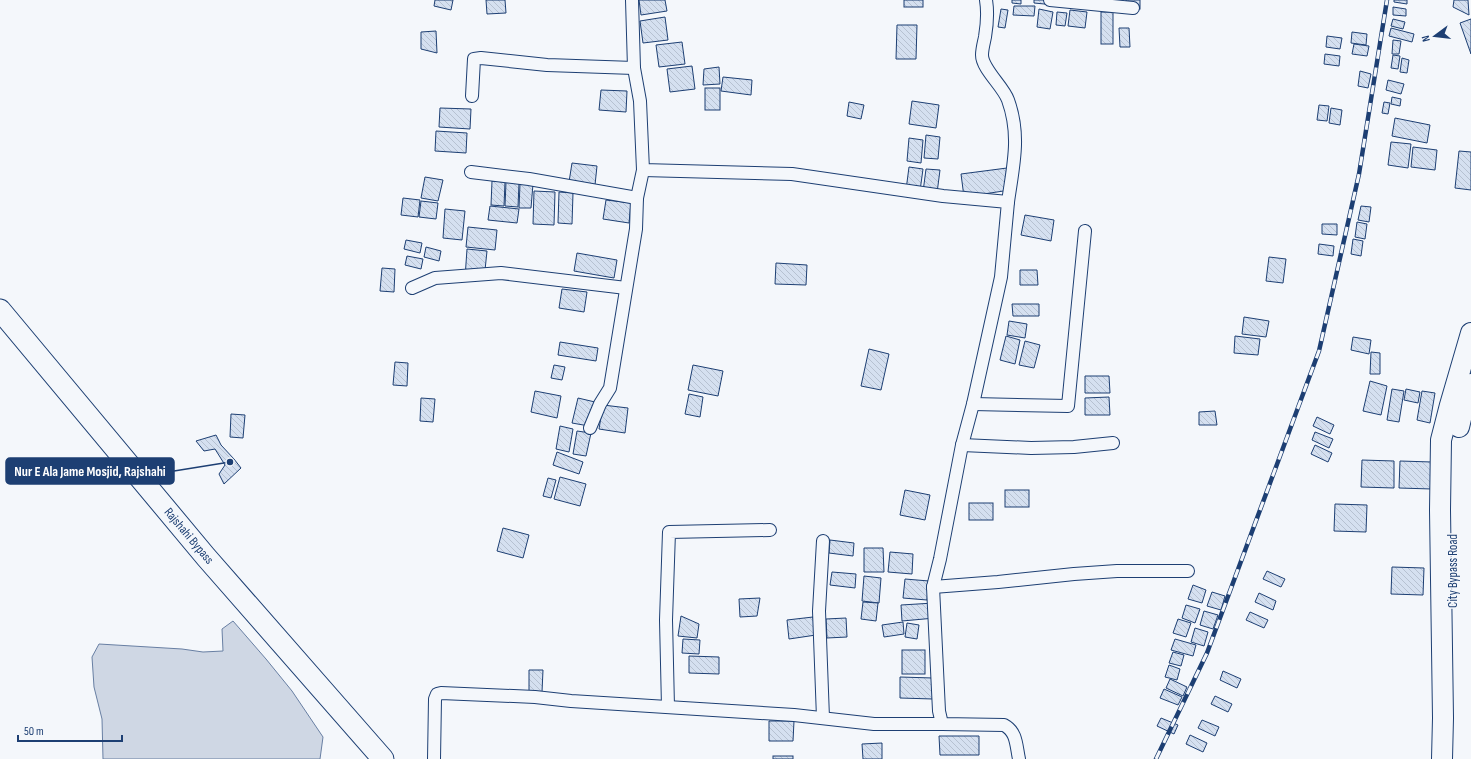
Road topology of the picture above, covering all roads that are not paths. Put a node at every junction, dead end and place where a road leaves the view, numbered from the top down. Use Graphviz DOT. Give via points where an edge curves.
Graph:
graph roads {
  1 [pos="632,0"];
  2 [pos="1050,0"];
  3 [pos="988,2"];
  4 [pos="1133,8"];
  5 [pos="634,68"];
  6 [pos="472,96"];
  7 [pos="643,170"];
  8 [pos="471,172"];
  9 [pos="637,198"];
  10 [pos="1008,202"];
  11 [pos="1085,231"];
  12 [pos="412,288"];
  13 [pos="626,288"];
  14 [pos="0,310"];
  15 [pos="1471,333"];
  16 [pos="1471,384"];
  17 [pos="973,404"];
  18 [pos="590,428"];
  19 [pos="1113,443"];
  20 [pos="962,445"];
  21 [pos="770,530"];
  22 [pos="823,541"];
  23 [pos="1188,571"];
  24 [pos="933,587"];
  25 [pos="668,707"];
  26 [pos="823,718"];
  27 [pos="942,724"];
  28 [pos="383,759"];
  29 [pos="434,759"];
  30 [pos="1019,759"];
  31 [pos="1442,759"];
  32 [pos="1455,759"];
  1 -- 5 [label="street"];
  2 -- 4 [label="street"];
  3 -- 10 [label="street" via="982,56 988,70 1007,98 1014,120 1016,140"];
  5 -- 6 [label="street" via="474,59"];
  5 -- 7 [label="street" via="640,101"];
  7 -- 9 [label="street"];
  7 -- 10 [label="street" via="792,174 942,196"];
  8 -- 9 [label="street" via="529,179"];
  9 -- 13 [label="street" via="636,229"];
  10 -- 17 [label="street" via="1001,277"];
  11 -- 17 [label="street" via="1068,406"];
  12 -- 13 [label="street" via="435,278 501,272"];
  13 -- 18 [label="street" via="610,388"];
  14 -- 28 [label="highway, Rajshahi Bypass" via="206,557"];
  15 -- 31 [label="main road" via="1442,440"];
  16 -- 32 [label="main road, City Bypass Road" via="1455,441 1452,539"];
  17 -- 20 [label="street"];
  19 -- 20 [label="street" via="1031,448"];
  20 -- 24 [label="street"];
  21 -- 25 [label="street" via="668,532"];
  22 -- 26 [label="street" via="819,611"];
  23 -- 24 [label="street" via="1117,571"];
  24 -- 27 [label="street" via="939,711"];
  25 -- 26 [label="street"];
  25 -- 29 [label="street" via="503,695 437,694"];
  26 -- 27 [label="street" via="874,724"];
  27 -- 30 [label="street" via="1004,724 1011,729 1015,737"];
}
